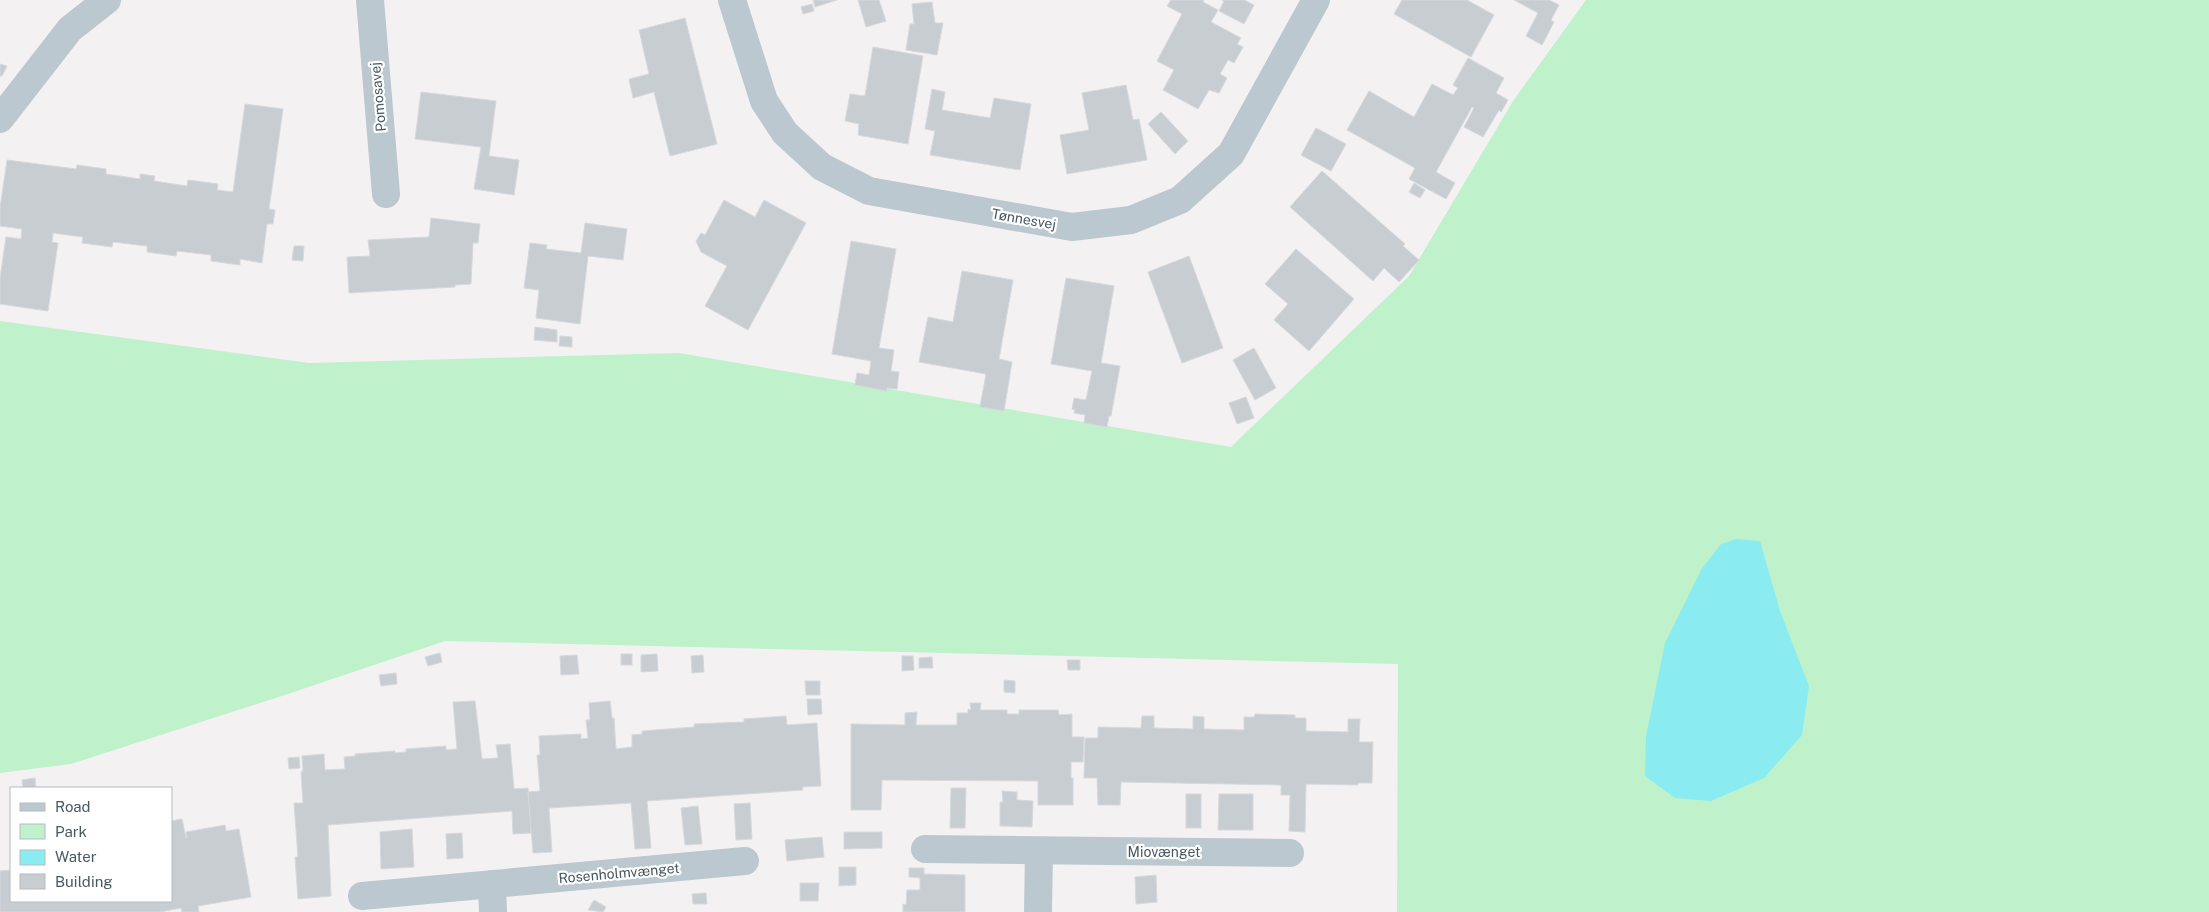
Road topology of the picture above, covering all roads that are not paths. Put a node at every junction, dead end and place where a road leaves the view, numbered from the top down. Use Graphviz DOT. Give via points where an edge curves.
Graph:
graph roads {
  1 [pos="107,0"];
  2 [pos="370,0"];
  3 [pos="732,0"];
  4 [pos="1316,0"];
  5 [pos="0,119"];
  6 [pos="386,194"];
  7 [pos="925,849"];
  8 [pos="1039,851"];
  9 [pos="1290,853"];
  10 [pos="745,861"];
  11 [pos="492,884"];
  12 [pos="362,896"];
  13 [pos="493,912"];
  14 [pos="1038,912"];
  1 -- 5 [label="street" via="70,30"];
  2 -- 6 [label="street, Pomosavej"];
  3 -- 4 [label="street, Tønnesvej" via="764,101 785,133 822,167 868,191 1072,227 1132,220 1180,200 1231,154"];
  7 -- 8 [label="street, Miovænget"];
  8 -- 9 [label="street, Miovænget"];
  8 -- 14 [label="street"];
  10 -- 11 [label="street, Rosenholmvænget"];
  11 -- 12 [label="street, Rosenholmvænget"];
  11 -- 13 [label="street"];
}
